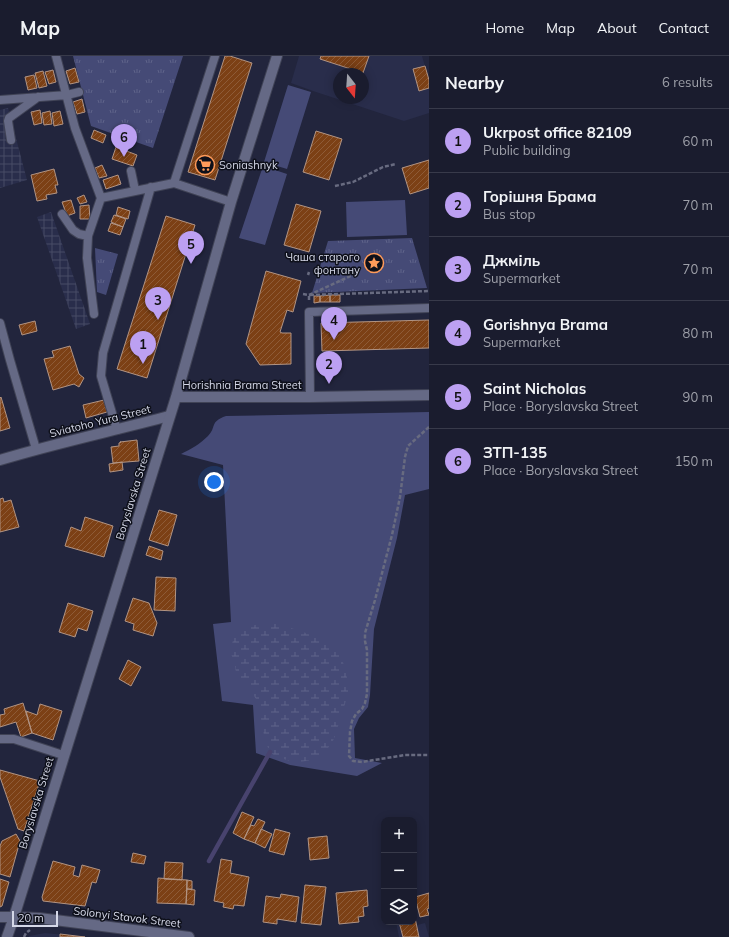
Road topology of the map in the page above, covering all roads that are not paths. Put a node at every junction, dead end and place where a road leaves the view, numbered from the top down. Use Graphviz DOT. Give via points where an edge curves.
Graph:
graph roads {
  1 [pos="56,56"];
  2 [pos="215,56"];
  3 [pos="277,56"];
  4 [pos="79,92"];
  5 [pos="67,95"];
  6 [pos="39,97"];
  7 [pos="0,100"];
  8 [pos="11,140"];
  9 [pos="131,171"];
  10 [pos="174,183"];
  11 [pos="151,187"];
  12 [pos="135,190"];
  13 [pos="101,198"];
  14 [pos="231,202"];
  15 [pos="62,214"];
  16 [pos="88,236"];
  17 [pos="429,308"];
  18 [pos="94,314"];
  19 [pos="0,323"];
  20 [pos="429,395"];
  21 [pos="176,397"];
  22 [pos="310,398"];
  23 [pos="169,416"];
  24 [pos="117,430"];
  25 [pos="36,449"];
  26 [pos="0,460"];
  27 [pos="0,739"];
  28 [pos="64,755"];
  29 [pos="0,917"];
  30 [pos="14,917"];
  31 [pos="172,936"];
  32 [pos="7,937"];
  33 [pos="189,937"];
  1 -- 5 [label="lane"];
  2 -- 10 [label="lane"];
  3 -- 14 [label="street, Boryslavska Street"];
  4 -- 5 [label="lane"];
  5 -- 6 [label="lane"];
  5 -- 13 [label="lane" via="75,128"];
  6 -- 7 [label="lane"];
  6 -- 8 [label="lane" via="9,118"];
  9 -- 12 [label="lane"];
  10 -- 11 [label="lane"];
  10 -- 14 [label="lane"];
  11 -- 12 [label="lane"];
  11 -- 24 [label="lane" via="103,353 101,376"];
  12 -- 13 [label="lane"];
  13 -- 16 [label="lane"];
  14 -- 21 [label="street, Boryslavska Street"];
  15 -- 16 [label="lane" via="73,230"];
  16 -- 18 [label="lane" via="87,258"];
  17 -- 22 [label="lane" via="309,312"];
  19 -- 25 [label="lane"];
  20 -- 22 [label="street, Horishnia Brama Street"];
  21 -- 22 [label="street, Horishnia Brama Street"];
  21 -- 23 [label="street, Boryslavska Street"];
  23 -- 24 [label="street, Sviatoho Yura Street"];
  23 -- 28 [label="street, Boryslavska Street"];
  24 -- 25 [label="street, Sviatoho Yura Street"];
  25 -- 26 [label="street, Sviatoho Yura Street"];
  27 -- 28 [label="lane" via="14,739"];
  28 -- 30 [label="street, Boryslavska Street"];
  29 -- 30 [label="street, Solonyi Stavok Street"];
  30 -- 31 [label="street, Solonyi Stavok Street" via="40,918"];
  30 -- 32 [label="street, Boryslavska Street"];
  31 -- 33 [label="street, Solonyi Stavok Street"];
}
